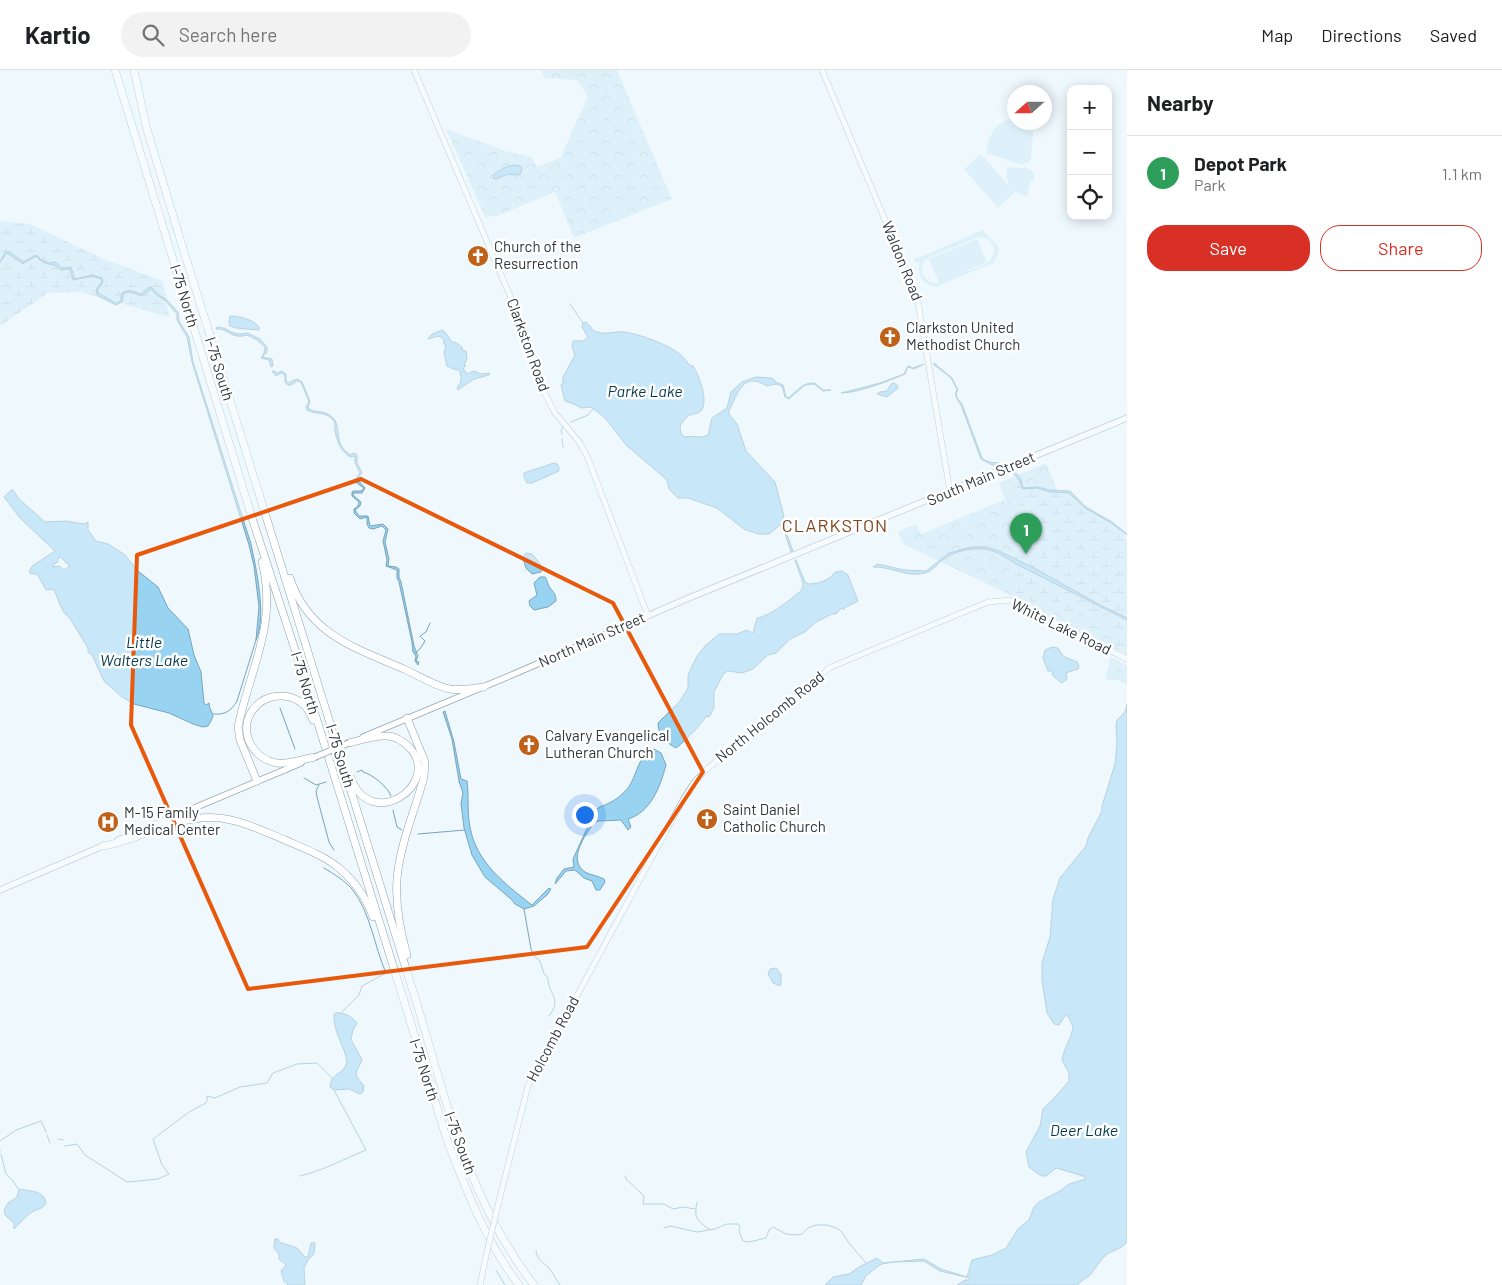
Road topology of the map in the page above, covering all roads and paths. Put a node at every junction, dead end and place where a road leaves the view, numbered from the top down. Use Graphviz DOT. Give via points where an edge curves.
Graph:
graph roads {
  1 [pos="115,70"];
  2 [pos="134,70"];
  3 [pos="414,70"];
  4 [pos="822,70"];
  5 [pos="1127,418"];
  6 [pos="950,492"];
  7 [pos="262,504"];
  8 [pos="252,521"];
  9 [pos="835,539"];
  10 [pos="994,600"];
  11 [pos="648,616"];
  12 [pos="1127,659"];
  13 [pos="484,687"];
  14 [pos="408,718"];
  15 [pos="321,737"];
  16 [pos="349,742"];
  17 [pos="339,756"];
  18 [pos="315,757"];
  19 [pos="257,781"];
  20 [pos="676,812"];
  21 [pos="103,846"];
  22 [pos="0,890"];
  23 [pos="393,969"];
  24 [pos="421,1017"];
  25 [pos="480,1285"];
  26 [pos="519,1285"];
  27 [pos="534,1285"];
  1 -- 8 [label="highway, I-75 North"];
  2 -- 7 [label="highway, I-75 South" via="158,169"];
  3 -- 11 [label="street, Clarkston Road" via="525,331 543,390 555,413 582,446"];
  4 -- 6 [label="street, Waldon Road" via="917,296"];
  5 -- 6 [label="main road, South Main Street"];
  6 -- 9 [label="main road, South Main Street"];
  7 -- 13 [label="highway" via="296,595 308,613 328,632 358,649 450,689"];
  7 -- 17 [label="highway, I-75 South"];
  8 -- 15 [label="highway, I-75 North"];
  8 -- 19 [label="highway" via="266,584 267,619 238,727"];
  9 -- 11 [label="main road, North Main Street"];
  10 -- 12 [label="street, White Lake Road" via="1010,600"];
  10 -- 20 [label="street, North Holcomb Road" via="832,668 700,776"];
  11 -- 13 [label="main road, North Main Street"];
  13 -- 14 [label="main road, North Main Street"];
  14 -- 16 [label="main road, North Main Street"];
  14 -- 24 [label="highway" via="425,770 398,868 397,901 400,930"];
  15 -- 18 [label="highway" via="307,708 287,696 272,696 261,702 252,711 248,722 251,746 266,760 285,763"];
  15 -- 23 [label="highway, I-75 North"];
  16 -- 17 [label="highway" via="386,735 403,742 412,751 417,768 416,778 408,791 393,801 377,802 367,798 354,785"];
  16 -- 18 [label="main road, North Main Street, bridge"];
  17 -- 24 [label="highway, I-75 South"];
  18 -- 19 [label="main road, North Main Street"];
  19 -- 21 [label="main road, North Main Street"];
  20 -- 25 [label="street, Holcomb Road, bridge" via="528,1086"];
  21 -- 22 [label="main road, North Main Street"];
  21 -- 23 [label="highway" via="192,819 231,820 266,832 315,853 351,880 368,905"];
  23 -- 26 [label="highway, I-75 North" via="465,1187 496,1249"];
  24 -- 27 [label="highway, I-75 South" via="475,1182 502,1236"];
}
